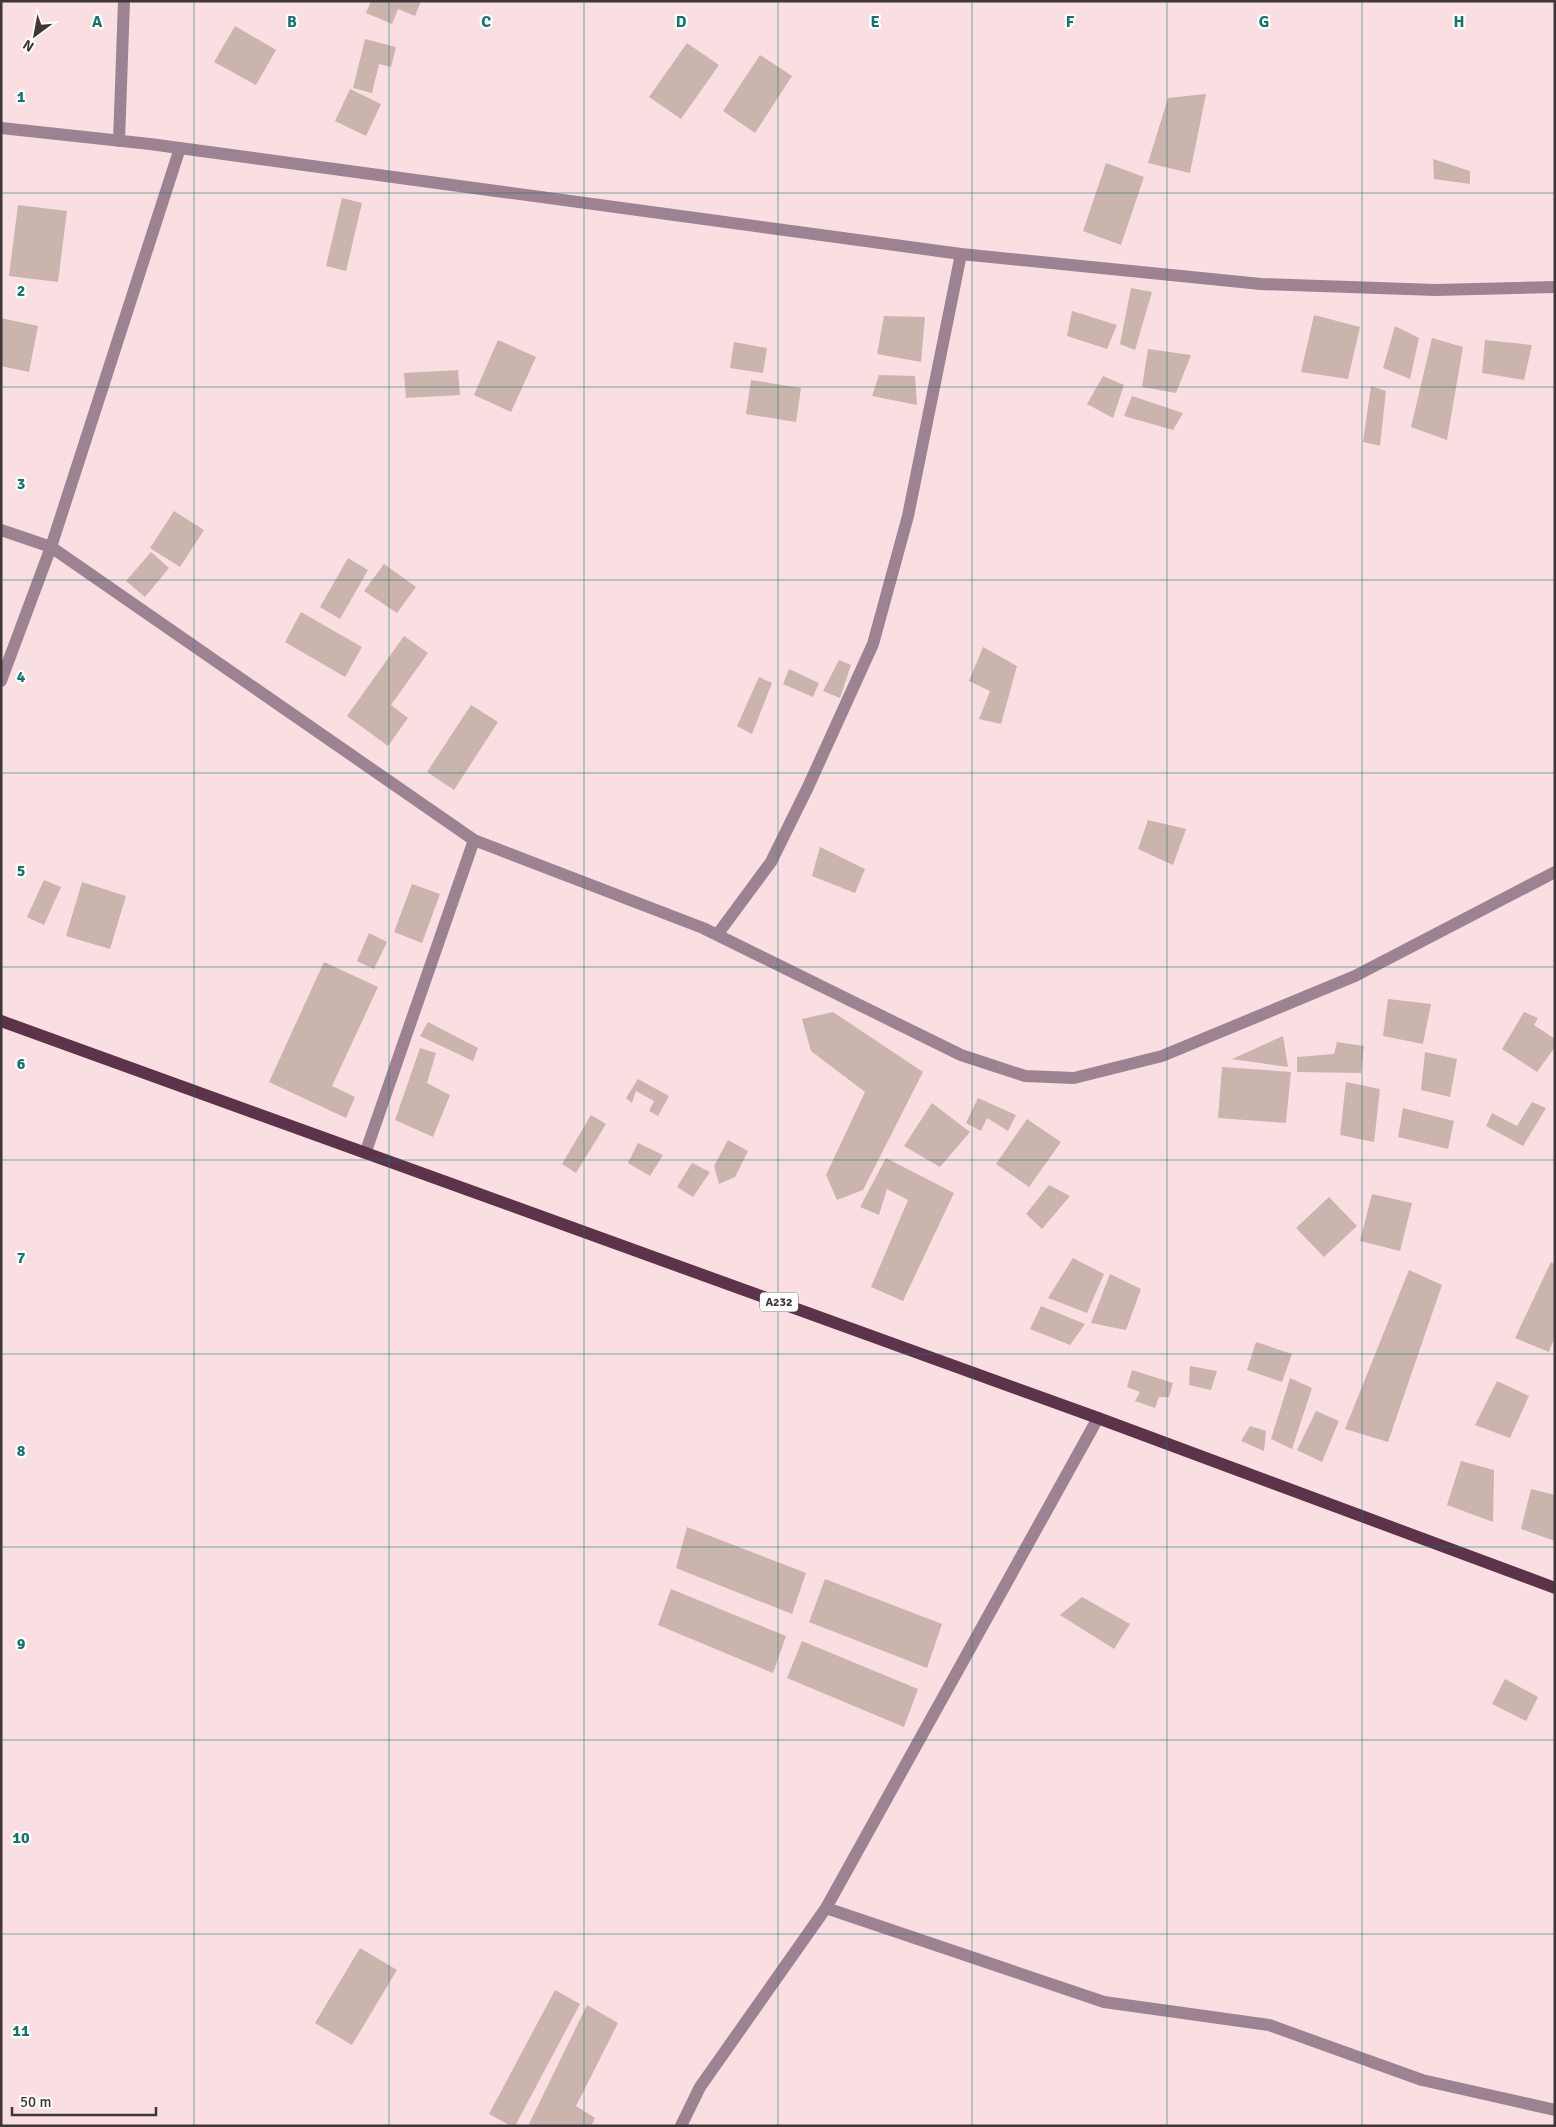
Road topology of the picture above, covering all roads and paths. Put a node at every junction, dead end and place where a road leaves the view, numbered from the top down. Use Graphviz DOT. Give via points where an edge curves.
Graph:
graph roads {
  1 [pos="124,1"];
  2 [pos="1,128"];
  3 [pos="119,141"];
  4 [pos="180,148"];
  5 [pos="961,254"];
  6 [pos="1555,287"];
  7 [pos="1,530"];
  8 [pos="51,547"];
  9 [pos="1,680"];
  10 [pos="474,840"];
  11 [pos="1555,872"];
  12 [pos="717,934"];
  13 [pos="1,1021"];
  14 [pos="366,1151"];
  15 [pos="1098,1418"];
  16 [pos="1555,1588"];
  17 [pos="826,1908"];
  18 [pos="1555,2110"];
  19 [pos="681,2126"];
  1 -- 3 [label="street"];
  2 -- 3 [label="street"];
  3 -- 4 [label="street"];
  4 -- 5 [label="street"];
  4 -- 8 [label="street"];
  5 -- 6 [label="street" via="1261,284 1436,290"];
  5 -- 12 [label="street" via="908,516 873,644 808,788 770,862"];
  7 -- 8 [label="street"];
  8 -- 9 [label="street"];
  8 -- 10 [label="street"];
  10 -- 12 [label="street"];
  10 -- 14 [label="street"];
  11 -- 12 [label="street" via="1356,976 1162,1056 1074,1078 1025,1076 961,1055"];
  13 -- 14 [label="main road, A232"];
  14 -- 15 [label="main road, A232"];
  15 -- 16 [label="main road, A232"];
  15 -- 17 [label="street"];
  17 -- 18 [label="street" via="1104,2002 1269,2025 1422,2080"];
  17 -- 19 [label="street" via="700,2087"];
}
